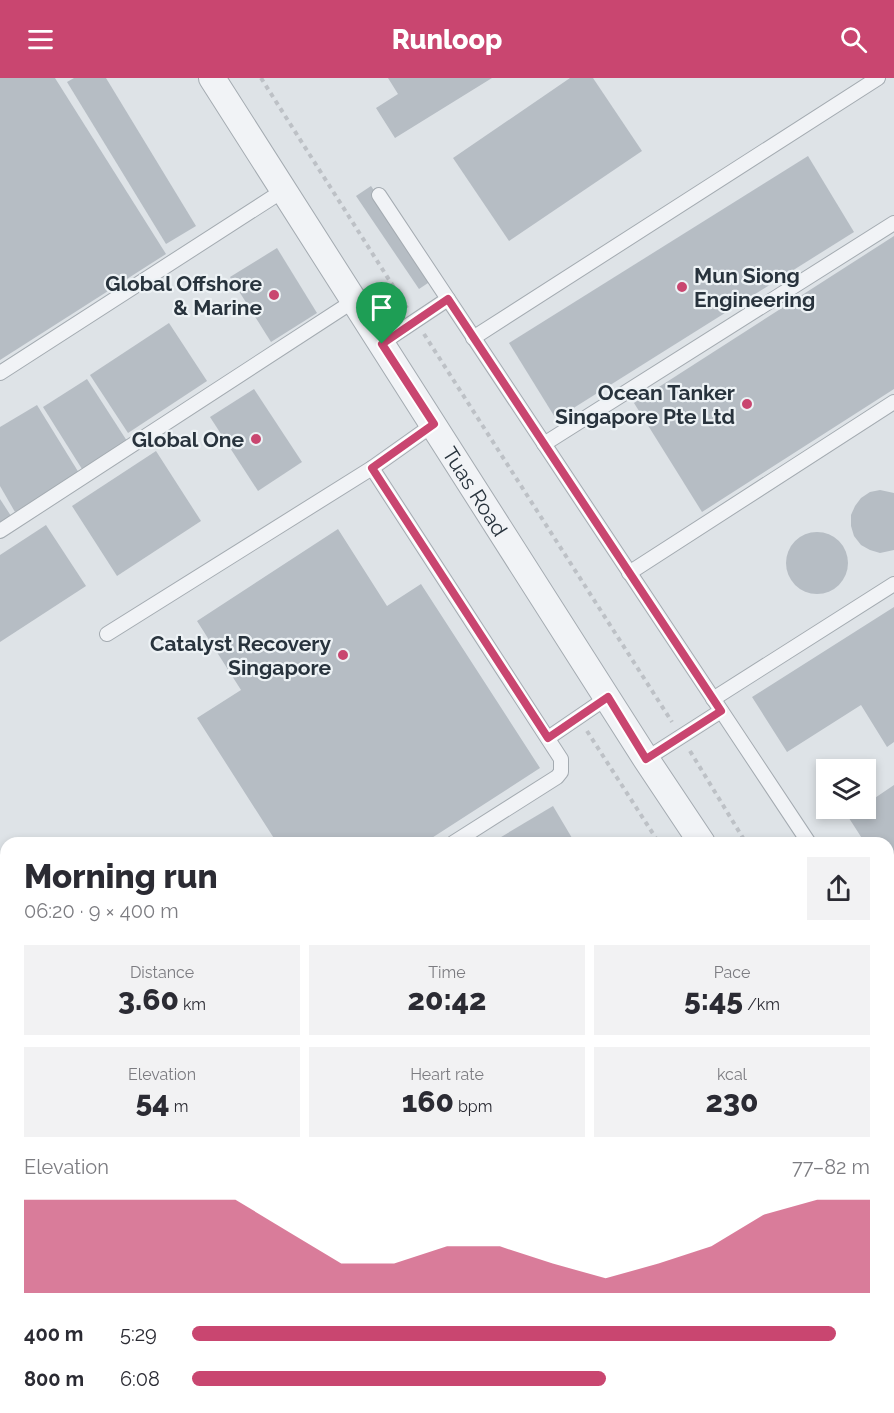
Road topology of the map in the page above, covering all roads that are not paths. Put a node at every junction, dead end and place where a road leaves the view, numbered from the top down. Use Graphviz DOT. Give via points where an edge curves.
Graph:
graph roads {
  1 [pos="212,78"];
  2 [pos="878,78"];
  3 [pos="284,190"];
  4 [pos="379,195"];
  5 [pos="894,223"];
  6 [pos="448,299"];
  7 [pos="355,300"];
  8 [pos="473,338"];
  9 [pos="382,344"];
  10 [pos="0,373"];
  11 [pos="894,402"];
  12 [pos="434,424"];
  13 [pos="544,444"];
  14 [pos="372,468"];
  15 [pos="0,531"];
  16 [pos="629,573"];
  17 [pos="894,584"];
  18 [pos="107,634"];
  19 [pos="608,697"];
  20 [pos="713,699"];
  21 [pos="721,711"];
  22 [pos="548,738"];
  23 [pos="646,759"];
  24 [pos="462,837"];
  25 [pos="698,837"];
  26 [pos="805,837"];
  1 -- 3 [label="street, Tuas Road"];
  2 -- 8 [label="lane"];
  3 -- 7 [label="street, Tuas Road"];
  3 -- 10 [label="lane"];
  4 -- 6 [label="lane"];
  5 -- 13 [label="lane"];
  6 -- 8 [label="lane"];
  6 -- 9 [label="lane"];
  7 -- 9 [label="street, Tuas Road"];
  7 -- 15 [label="lane"];
  8 -- 13 [label="lane"];
  9 -- 12 [label="street, Tuas Road"];
  11 -- 16 [label="lane"];
  12 -- 14 [label="lane"];
  12 -- 19 [label="street, Tuas Road"];
  13 -- 16 [label="lane"];
  14 -- 18 [label="lane"];
  14 -- 22 [label="lane"];
  16 -- 20 [label="lane"];
  17 -- 20 [label="lane"];
  19 -- 22 [label="lane"];
  19 -- 23 [label="street, Tuas Road"];
  20 -- 21 [label="lane"];
  21 -- 23 [label="lane"];
  21 -- 26 [label="lane"];
  22 -- 24 [label="lane" via="561,759 557,777"];
  23 -- 25 [label="street, Tuas Road"];
}
